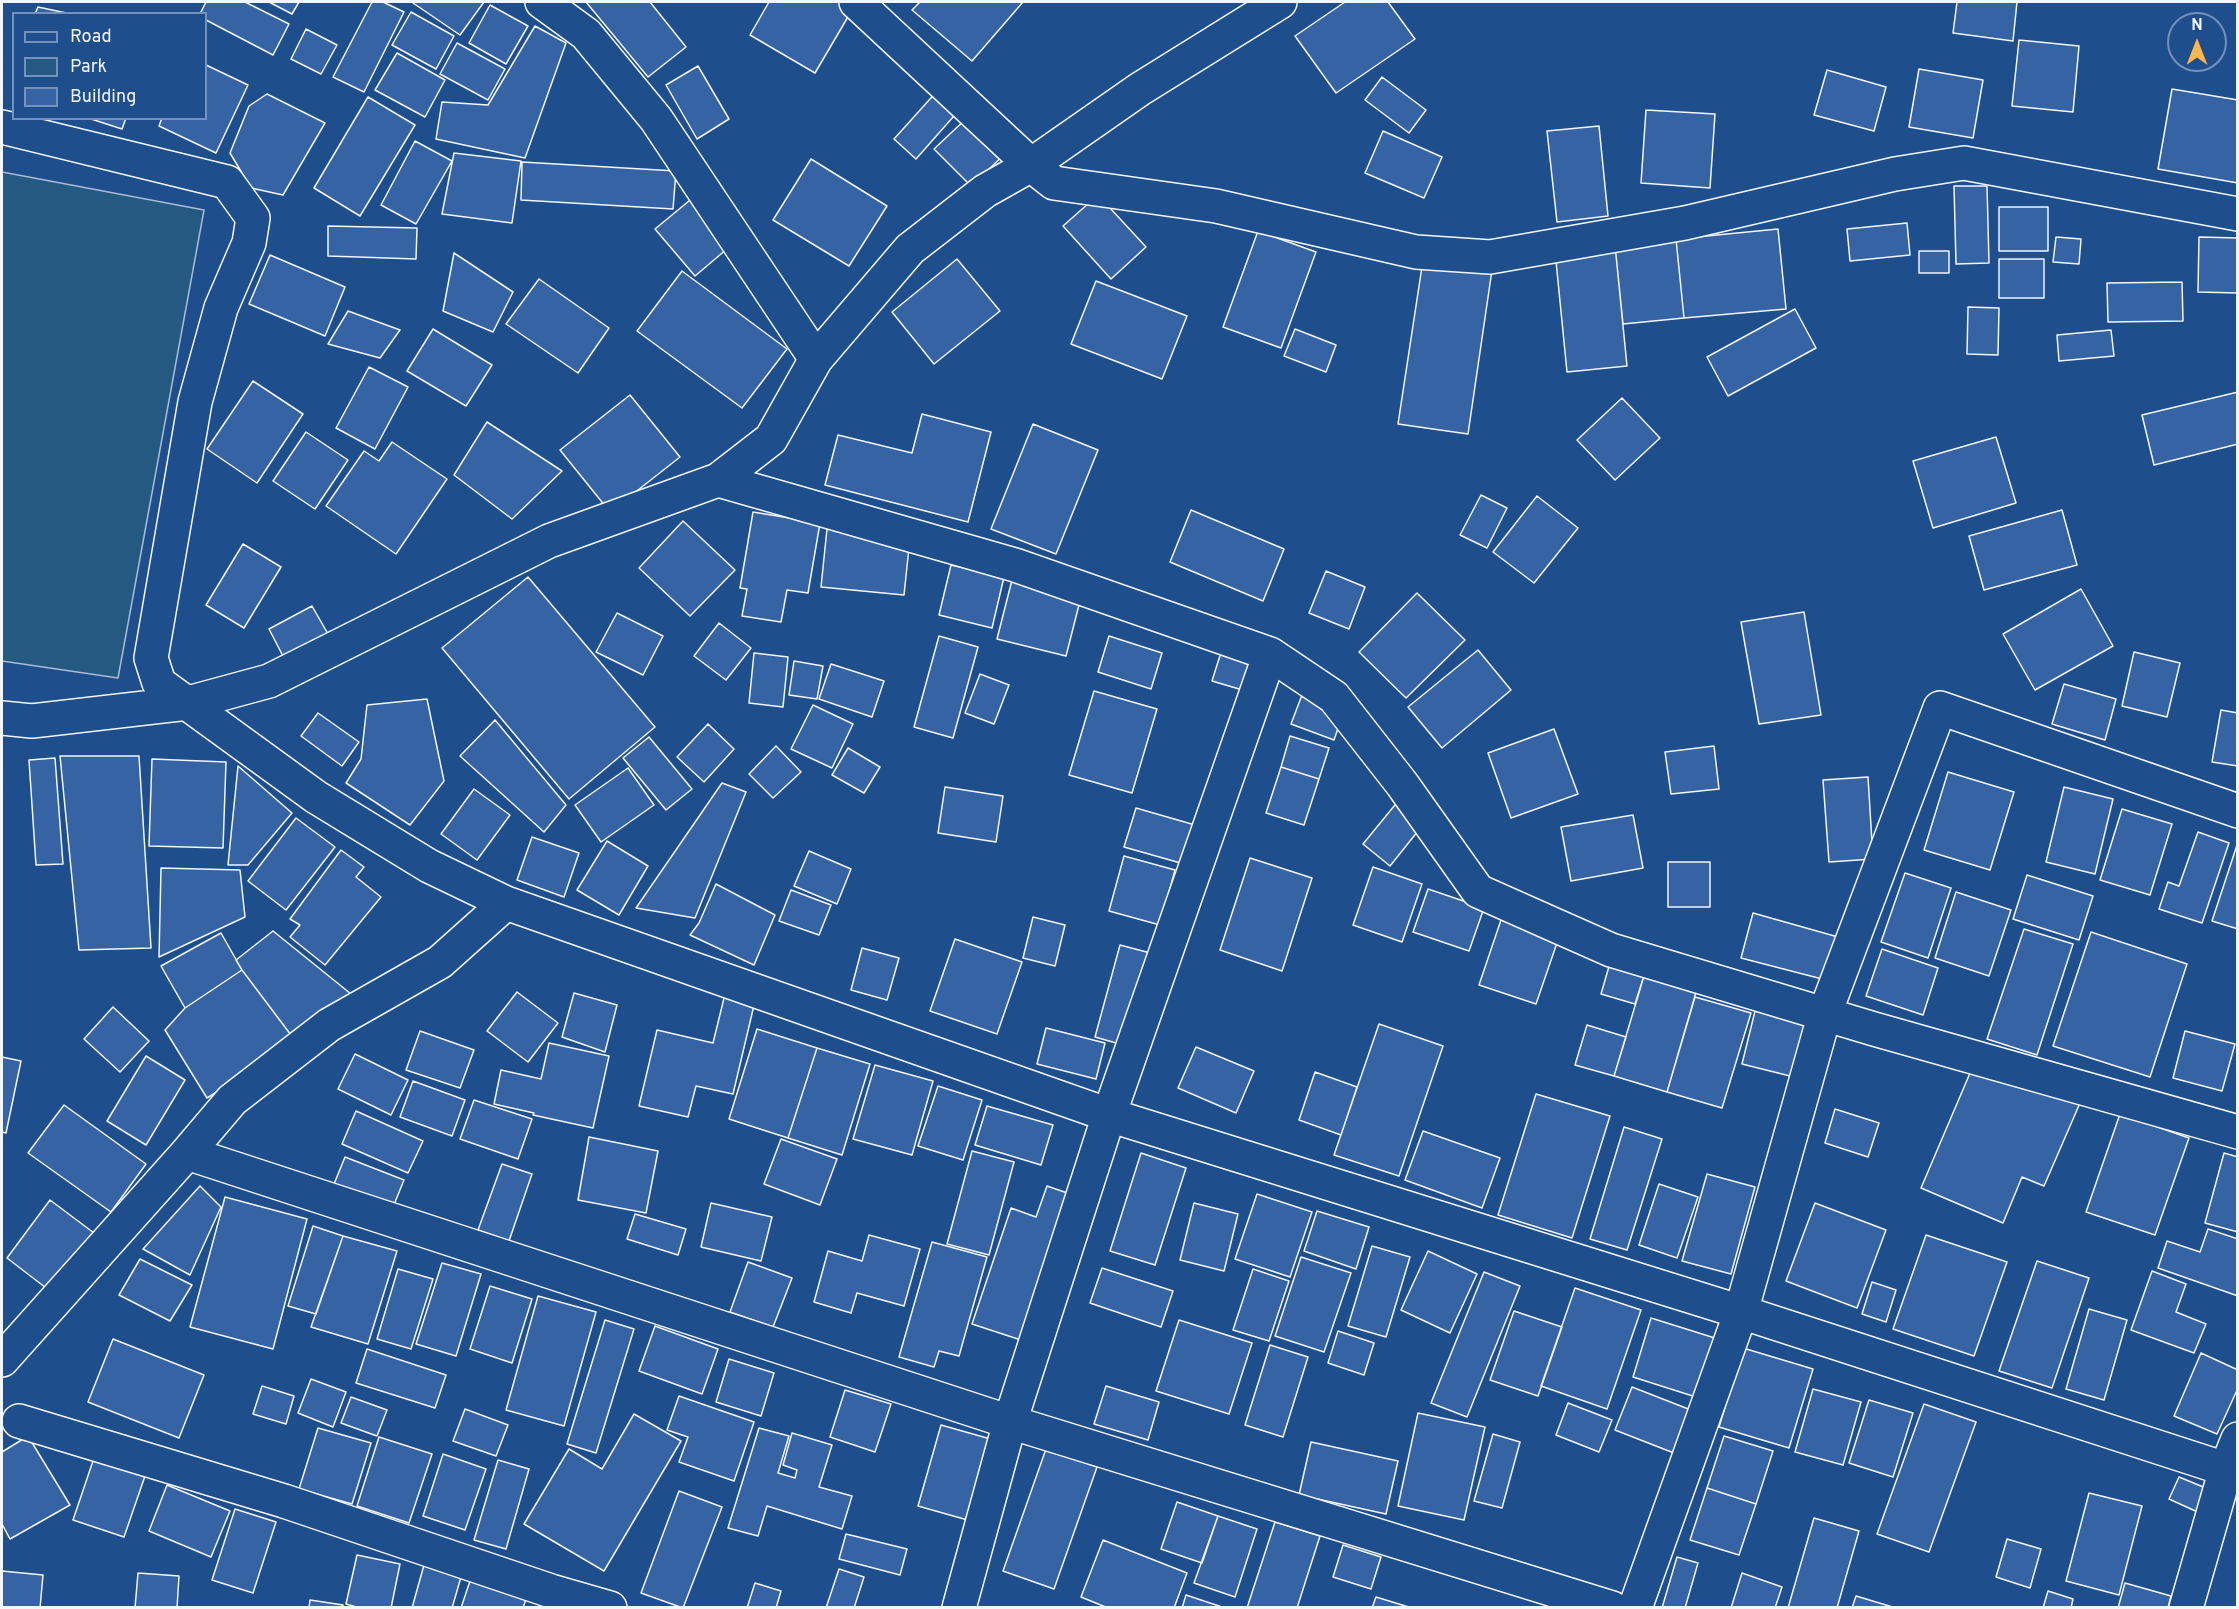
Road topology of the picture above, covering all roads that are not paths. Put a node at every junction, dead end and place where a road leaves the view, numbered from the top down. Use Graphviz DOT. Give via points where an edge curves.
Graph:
graph roads {
  1 [pos="542,2"];
  2 [pos="856,2"];
  3 [pos="1280,2"];
  4 [pos="2,127"];
  5 [pos="1031,165"];
  6 [pos="2238,214"];
  7 [pos="816,359"];
  8 [pos="718,480"];
  9 [pos="1270,654"];
  10 [pos="188,703"];
  11 [pos="2,718"];
  12 [pos="2238,811"];
  13 [pos="506,903"];
  14 [pos="1825,1013"];
  15 [pos="1109,1115"];
  16 [pos="2238,1132"];
  17 [pos="187,1153"];
  18 [pos="1741,1312"];
  19 [pos="2,1360"];
  20 [pos="19,1421"];
  21 [pos="1010,1422"];
  22 [pos="2238,1439"];
  23 [pos="2232,1471"];
  24 [pos="610,1608"];
  25 [pos="959,1608"];
  26 [pos="1612,1608"];
  27 [pos="1635,1608"];
  28 [pos="2186,1608"];
  1 -- 7 [label="street" via="586,34 656,120"];
  2 -- 5 [label="street"];
  3 -- 5 [label="street" via="1140,89"];
  4 -- 10 [label="street" via="227,182 253,218 249,243 221,308 195,402 151,658 159,683"];
  5 -- 6 [label="street" via="1054,183 1216,206 1416,252 1490,257 1685,223 1895,174 1964,163"];
  5 -- 7 [label="street" via="985,191 910,249"];
  7 -- 8 [label="street" via="771,439"];
  8 -- 9 [label="street" via="1015,565"];
  8 -- 10 [label="street" via="549,541 269,681"];
  9 -- 14 [label="street" via="1334,697 1478,891 1611,950"];
  9 -- 15 [label="street"];
  10 -- 11 [label="street" via="32,721"];
  10 -- 13 [label="street" via="316,797 429,866"];
  12 -- 14 [label="street" via="1940,708"];
  13 -- 15 [label="street"];
  13 -- 17 [label="street" via="440,962 329,1025 232,1100"];
  14 -- 16 [label="street"];
  14 -- 18 [label="street"];
  15 -- 18 [label="street"];
  15 -- 21 [label="street"];
  17 -- 19 [label="street"];
  17 -- 21 [label="street"];
  18 -- 23 [label="street"];
  18 -- 27 [label="street"];
  20 -- 24 [label="street" via="284,1501"];
  21 -- 25 [label="street"];
  21 -- 26 [label="street"];
  22 -- 23 [label="street"];
  23 -- 28 [label="street"];
}
